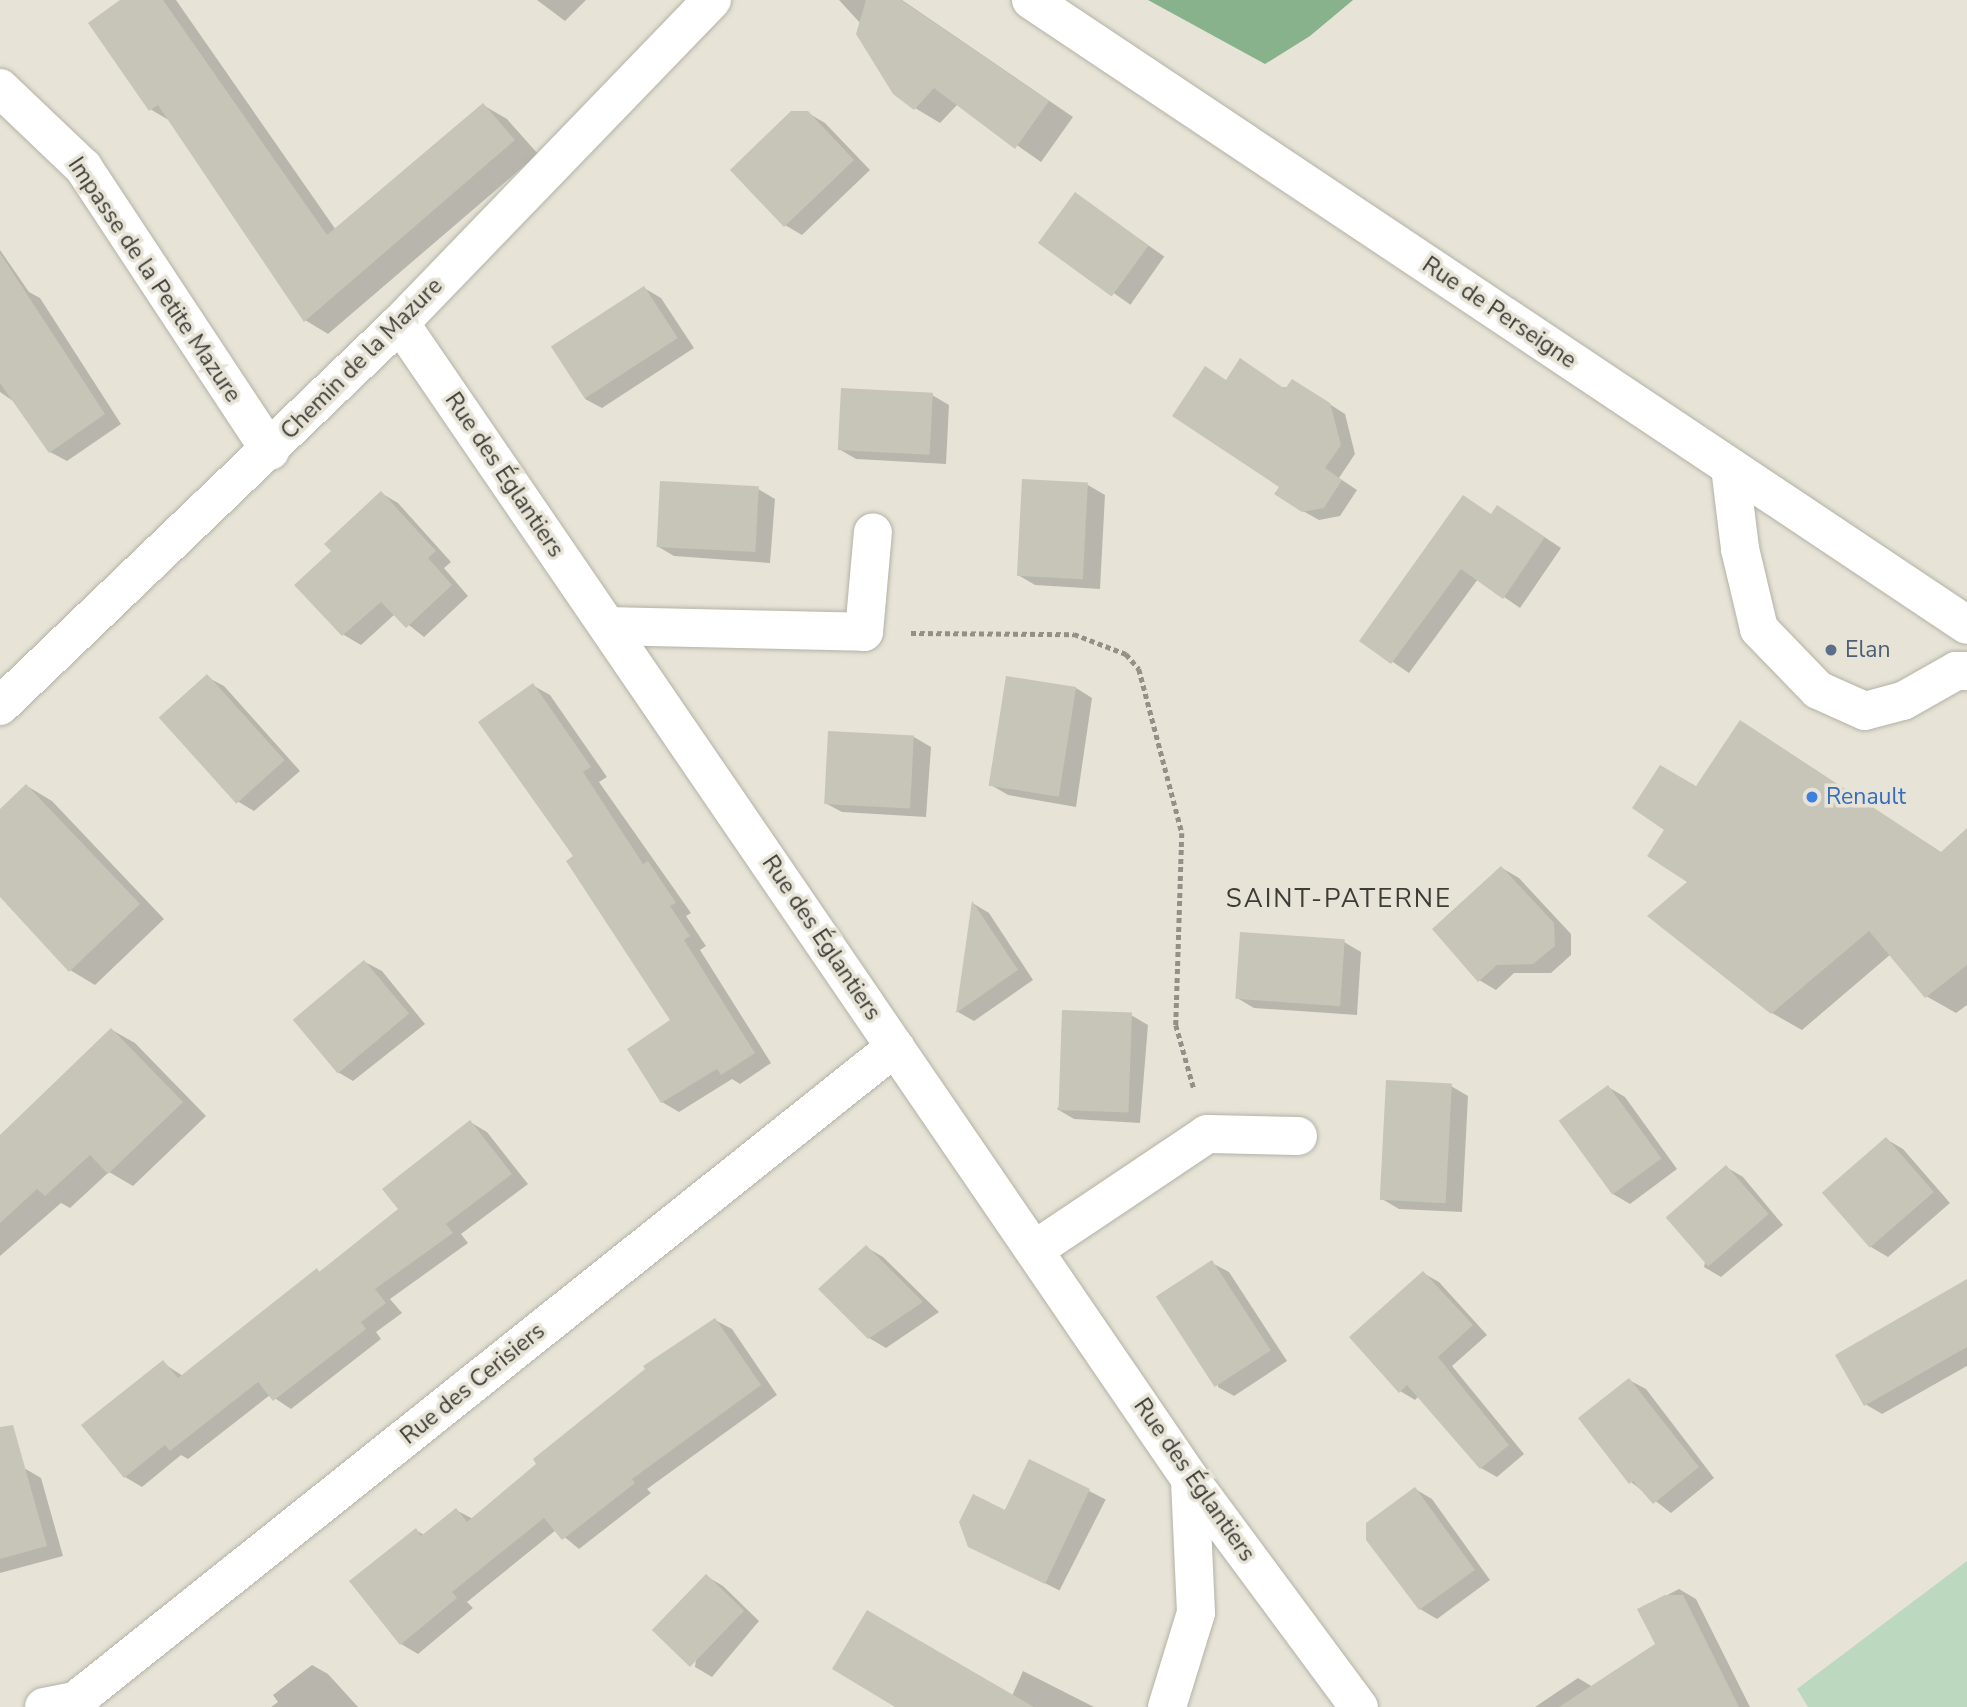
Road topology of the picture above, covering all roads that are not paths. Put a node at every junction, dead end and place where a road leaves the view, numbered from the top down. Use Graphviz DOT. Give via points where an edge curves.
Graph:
graph roads {
  1 [pos="712,0"];
  2 [pos="1031,0"];
  3 [pos="0,88"];
  4 [pos="400,323"];
  5 [pos="270,451"];
  6 [pos="1730,467"];
  7 [pos="873,533"];
  8 [pos="1967,625"];
  9 [pos="608,626"];
  10 [pos="1967,671"];
  11 [pos="0,706"];
  12 [pos="895,1047"];
  13 [pos="1298,1136"];
  14 [pos="1034,1250"];
  15 [pos="1190,1479"];
  16 [pos="44,1707"];
  17 [pos="1167,1707"];
  18 [pos="1359,1707"];
  1 -- 4 [label="street, Chemin de la Mazure"];
  2 -- 6 [label="street, Rue de Perseigne"];
  3 -- 5 [label="street, Impasse de la Petite Mazure" via="83,167"];
  4 -- 5 [label="street, Chemin de la Mazure"];
  4 -- 9 [label="street, Rue des Églantiers"];
  5 -- 11 [label="street, Chemin de la Mazure"];
  6 -- 8 [label="street, Rue de Perseigne"];
  6 -- 10 [label="street" via="1740,549 1759,629 1818,690 1865,711 1903,701 1956,671"];
  7 -- 9 [label="street" via="864,632"];
  9 -- 12 [label="street, Rue des Églantiers"];
  12 -- 14 [label="street, Rue des Églantiers"];
  12 -- 16 [label="street, Rue des Cerisiers" via="75,1700"];
  13 -- 14 [label="street" via="1207,1134"];
  14 -- 15 [label="street, Rue des Églantiers"];
  15 -- 17 [label="street" via="1196,1613"];
  15 -- 18 [label="street, Rue des Églantiers"];
}
